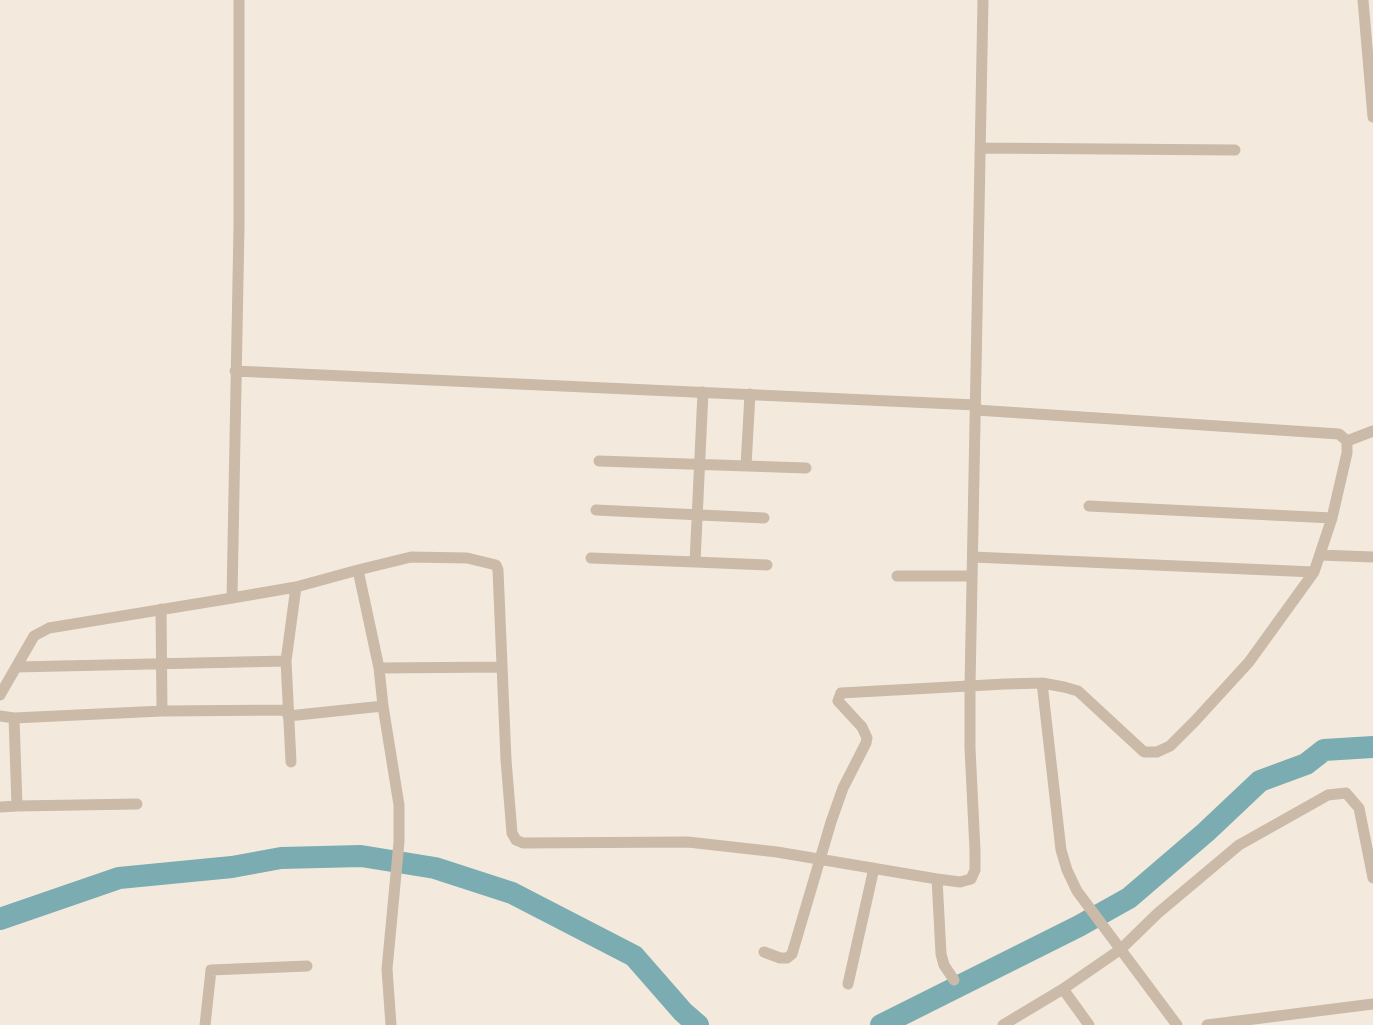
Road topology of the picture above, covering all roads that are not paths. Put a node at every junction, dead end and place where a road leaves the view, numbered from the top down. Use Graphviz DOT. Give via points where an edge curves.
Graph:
graph roads {
  1 [pos="238,0"];
  2 [pos="983,0"];
  3 [pos="1363,0"];
  4 [pos="1373,117"];
  5 [pos="980,148"];
  6 [pos="1235,150"];
  7 [pos="235,371"];
  8 [pos="703,392"];
  9 [pos="750,394"];
  10 [pos="976,407"];
  11 [pos="1373,431"];
  12 [pos="1347,441"];
  13 [pos="599,461"];
  14 [pos="699,465"];
  15 [pos="746,466"];
  16 [pos="806,468"];
  17 [pos="1089,506"];
  18 [pos="596,510"];
  19 [pos="697,514"];
  20 [pos="764,518"];
  21 [pos="1332,518"];
  22 [pos="1320,554"];
  23 [pos="973,557"];
  24 [pos="1373,557"];
  25 [pos="591,558"];
  26 [pos="695,562"];
  27 [pos="767,565"];
  28 [pos="358,570"];
  29 [pos="1314,572"];
  30 [pos="897,576"];
  31 [pos="972,576"];
  32 [pos="296,586"];
  33 [pos="232,598"];
  34 [pos="161,610"];
  35 [pos="286,660"];
  36 [pos="161,664"];
  37 [pos="16,667"];
  38 [pos="502,667"];
  39 [pos="379,668"];
  40 [pos="1042,683"];
  41 [pos="970,686"];
  42 [pos="0,694"];
  43 [pos="383,706"];
  44 [pos="162,711"];
  45 [pos="288,713"];
  46 [pos="0,716"];
  47 [pos="14,718"];
  48 [pos="291,762"];
  49 [pos="137,804"];
  50 [pos="17,806"];
  51 [pos="0,807"];
  52 [pos="821,859"];
  53 [pos="874,868"];
  54 [pos="1373,878"];
  55 [pos="937,879"];
  56 [pos="1121,949"];
  57 [pos="764,952"];
  58 [pos="307,966"];
  59 [pos="954,980"];
  60 [pos="848,984"];
  61 [pos="1063,990"];
  62 [pos="1373,1004"];
  63 [pos="205,1025"];
  64 [pos="391,1025"];
  65 [pos="1003,1025"];
  66 [pos="1088,1025"];
  67 [pos="1177,1025"];
  68 [pos="1208,1025"];
  1 -- 7 [label="street" via="239,227"];
  2 -- 5 [label="street"];
  3 -- 4 [label="street"];
  5 -- 6 [label="street"];
  5 -- 10 [label="street"];
  7 -- 8 [label="street"];
  7 -- 33 [label="street"];
  8 -- 9 [label="street"];
  8 -- 14 [label="street"];
  9 -- 10 [label="street"];
  9 -- 15 [label="street"];
  10 -- 12 [label="street" via="1339,434"];
  10 -- 23 [label="street"];
  11 -- 12 [label="street"];
  12 -- 21 [label="street"];
  13 -- 14 [label="street"];
  14 -- 15 [label="street"];
  14 -- 19 [label="street"];
  15 -- 16 [label="street"];
  17 -- 21 [label="street"];
  18 -- 19 [label="street"];
  19 -- 20 [label="street"];
  19 -- 26 [label="street"];
  21 -- 22 [label="street"];
  22 -- 24 [label="street"];
  22 -- 29 [label="street"];
  23 -- 29 [label="street"];
  23 -- 31 [label="street"];
  25 -- 26 [label="street"];
  26 -- 27 [label="street"];
  28 -- 32 [label="street"];
  28 -- 38 [label="street" via="411,557 467,558 496,565"];
  28 -- 39 [label="street"];
  29 -- 40 [label="street" via="1249,662 1170,746 1157,752 1144,752 1078,690"];
  30 -- 31 [label="street"];
  31 -- 41 [label="street"];
  32 -- 33 [label="street"];
  32 -- 35 [label="street"];
  33 -- 34 [label="street"];
  34 -- 36 [label="street"];
  34 -- 37 [label="street" via="50,628 34,636"];
  35 -- 36 [label="street"];
  35 -- 45 [label="street"];
  36 -- 37 [label="street"];
  36 -- 44 [label="street"];
  37 -- 42 [label="street"];
  38 -- 39 [label="street"];
  38 -- 52 [label="street" via="512,833 516,840 523,843 688,842"];
  39 -- 43 [label="street"];
  40 -- 41 [label="street"];
  40 -- 56 [label="street" via="1060,850 1077,891"];
  41 -- 52 [label="street" via="841,693 838,696 838,701 862,727 867,738 843,788"];
  41 -- 55 [label="street" via="976,870 966,882"];
  43 -- 45 [label="street"];
  43 -- 64 [label="street" via="399,805 399,842 387,969"];
  44 -- 45 [label="street"];
  44 -- 47 [label="street"];
  45 -- 48 [label="street"];
  46 -- 47 [label="street"];
  47 -- 50 [label="street"];
  49 -- 50 [label="street"];
  50 -- 51 [label="street"];
  52 -- 53 [label="street"];
  52 -- 57 [label="street" via="792,954 780,958"];
  53 -- 55 [label="street"];
  53 -- 60 [label="street"];
  54 -- 56 [label="street" via="1359,808 1346,793 1328,795 1239,845 1158,913"];
  55 -- 59 [label="street" via="941,954"];
  56 -- 61 [label="street"];
  56 -- 67 [label="street"];
  58 -- 63 [label="street" via="211,970"];
  61 -- 65 [label="street"];
  61 -- 66 [label="street"];
  62 -- 68 [label="street"];
}
